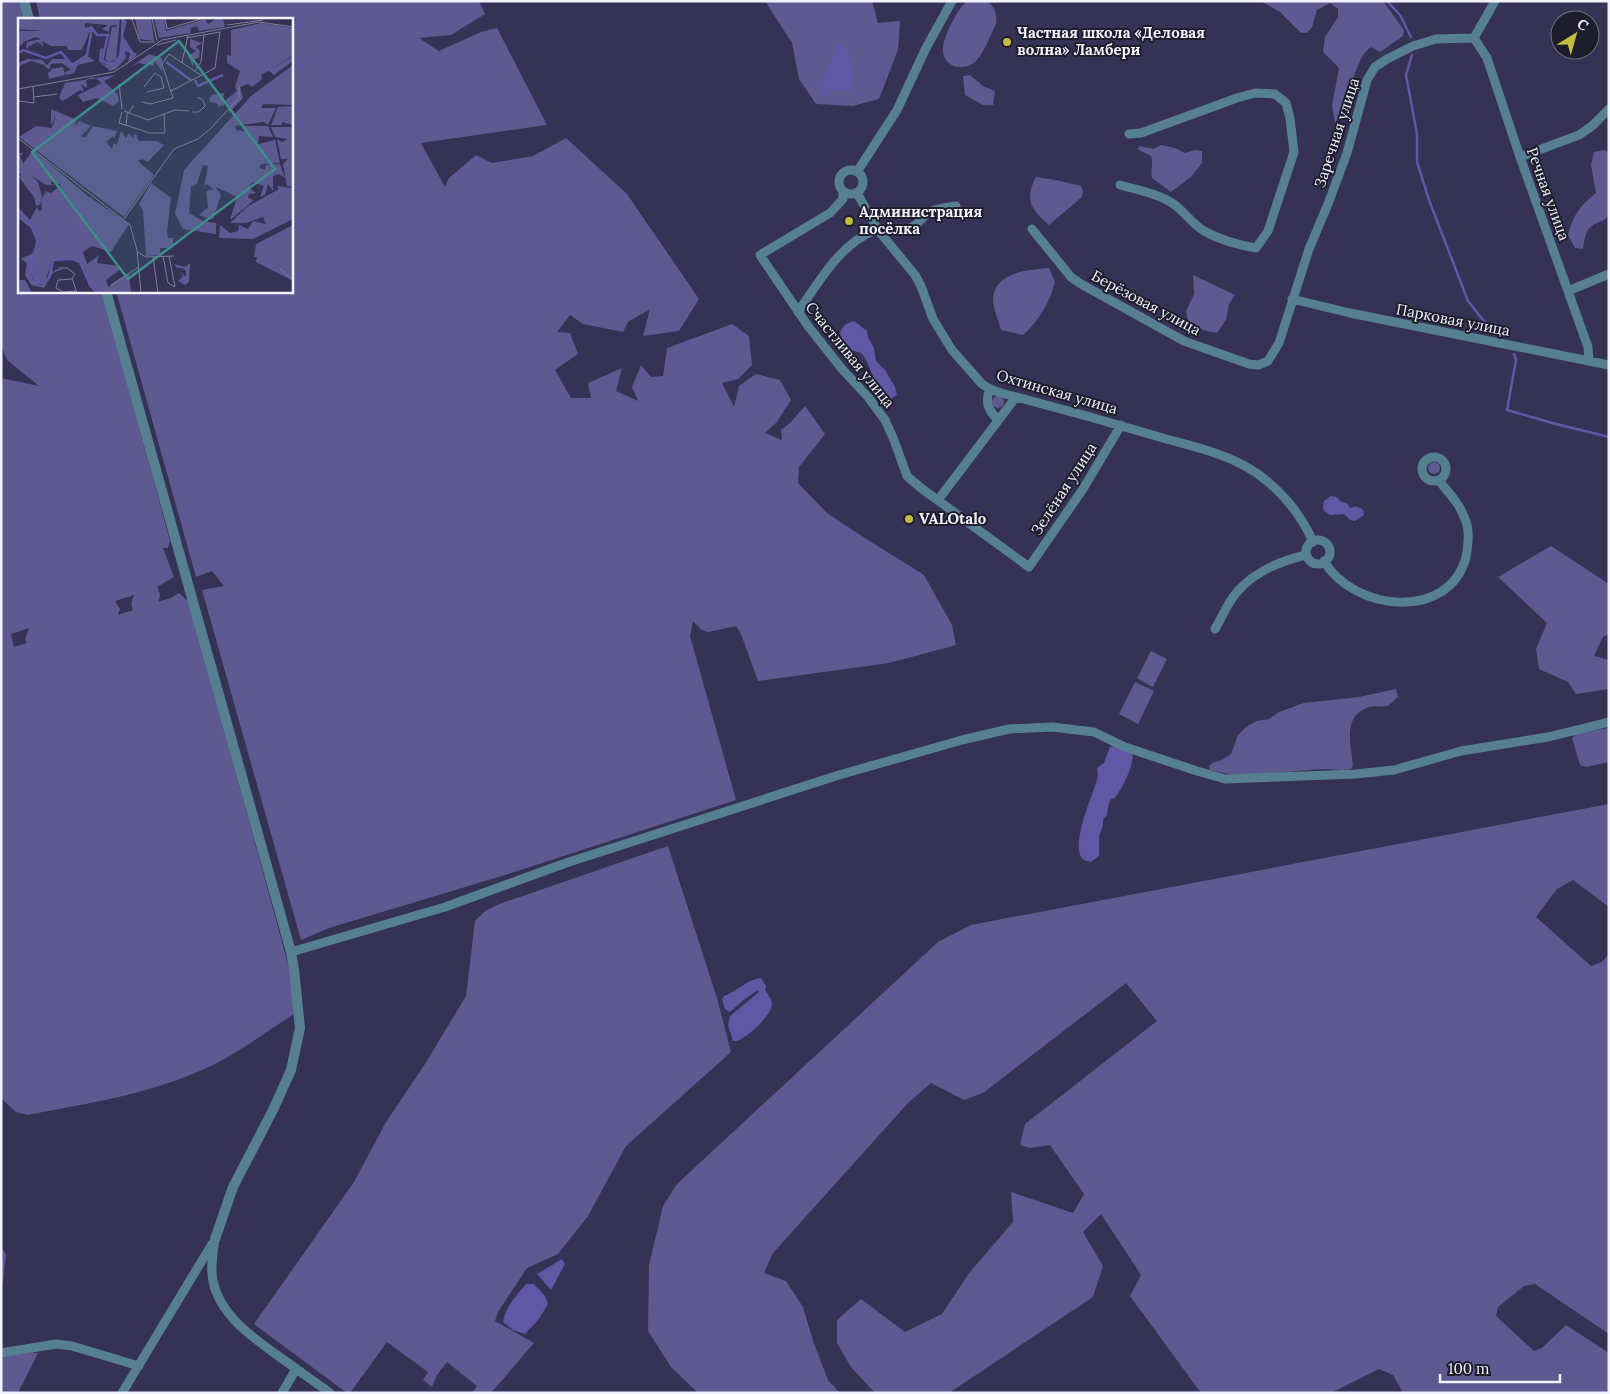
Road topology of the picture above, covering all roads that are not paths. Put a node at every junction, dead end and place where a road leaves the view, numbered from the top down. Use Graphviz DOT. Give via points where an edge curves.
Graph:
graph roads {
  1 [pos="24,1"];
  2 [pos="952,1"];
  3 [pos="1495,1"];
  4 [pos="29,18"];
  5 [pos="1474,38"];
  6 [pos="1609,109"];
  7 [pos="1128,134"];
  8 [pos="1520,157"];
  9 [pos="858,172"];
  10 [pos="1120,185"];
  11 [pos="843,192"];
  12 [pos="857,193"];
  13 [pos="956,206"];
  14 [pos="1032,229"];
  15 [pos="878,230"];
  16 [pos="1609,274"];
  17 [pos="1568,291"];
  18 [pos="106,292"];
  19 [pos="1292,299"];
  20 [pos="798,312"];
  21 [pos="1268,361"];
  22 [pos="1589,361"];
  23 [pos="1609,365"];
  24 [pos="990,390"];
  25 [pos="1016,397"];
  26 [pos="998,420"];
  27 [pos="1121,425"];
  28 [pos="1439,480"];
  29 [pos="938,500"];
  30 [pos="1313,542"];
  31 [pos="1306,555"];
  32 [pos="1324,561"];
  33 [pos="1029,567"];
  34 [pos="1215,629"];
  35 [pos="1609,722"];
  36 [pos="291,952"];
  37 [pos="215,1240"];
  38 [pos="1,1354"];
  39 [pos="138,1366"];
  40 [pos="296,1369"];
  41 [pos="122,1393"];
  42 [pos="282,1393"];
  43 [pos="330,1393"];
  1 -- 4 [label="street"];
  2 -- 9 [label="street" via="897,110"];
  3 -- 5 [label="street"];
  5 -- 8 [label="street, Речная улица" via="1487,58"];
  5 -- 19 [label="street, Заречная улица" via="1436,39 1413,46 1375,67 1367,80 1347,153"];
  6 -- 8 [label="street" via="1579,135"];
  7 -- 10 [label="street" via="1141,133 1236,98 1255,93 1275,94 1286,103 1294,152 1268,231 1256,248 1212,235 1168,201"];
  8 -- 17 [label="street, Речная улица"];
  9 -- 11 [label="street" via="850,170 840,175 839,187"];
  9 -- 12 [label="street" via="863,186"];
  11 -- 12 [label="street"];
  11 -- 20 [label="street, Счастливая улица" via="843,200 830,213 760,255"];
  12 -- 15 [label="street, Охтинская улица"];
  13 -- 15 [label="street" via="930,212 907,230"];
  14 -- 21 [label="street, Берёзовая улица" via="1071,277 1081,284 1184,341 1249,364"];
  15 -- 20 [label="street" via="856,241 838,257"];
  15 -- 24 [label="street, Охтинская улица" via="915,275 933,319 952,350"];
  16 -- 17 [label="street"];
  17 -- 22 [label="street, Речная улица" via="1588,348"];
  18 -- 36 [label="street"];
  19 -- 21 [label="street, Заречная улица" via="1279,343"];
  19 -- 22 [label="street, Парковая улица"];
  20 -- 29 [label="street, Счастливая улица" via="885,420 908,476"];
  22 -- 23 [label="street, Парковая улица"];
  24 -- 25 [label="street, Охтинская улица"];
  24 -- 26 [label="street" via="987,404"];
  25 -- 26 [label="street"];
  25 -- 27 [label="street, Охтинская улица"];
  26 -- 29 [label="street"];
  27 -- 30 [label="street, Охтинская улица" via="1225,456 1247,467 1282,496"];
  27 -- 33 [label="street, Зелёная улица" via="1083,490"];
  28 -- 32 [label="street" via="1456,502 1467,524 1468,550 1459,575 1435,595 1421,601 1406,602 1366,596 1344,584"];
  29 -- 33 [label="street, Счастливая улица"];
  30 -- 31 [label="street" via="1306,549"];
  30 -- 32 [label="street, Охтинская улица" via="1321,541 1329,549"];
  31 -- 32 [label="street" via="1314,564"];
  31 -- 34 [label="street" via="1271,566 1254,577 1237,592"];
  35 -- 36 [label="street" via="1548,737 1461,751 1394,770 1225,778 1125,747 1094,732 1052,727 1009,729 839,775 566,863 445,907"];
  36 -- 37 [label="street" via="300,1028 291,1070 233,1187"];
  37 -- 39 [label="street"];
  37 -- 40 [label="street" via="213,1281 230,1316"];
  38 -- 39 [label="street" via="56,1344"];
  39 -- 41 [label="street"];
  40 -- 42 [label="street"];
  40 -- 43 [label="street"];
}
